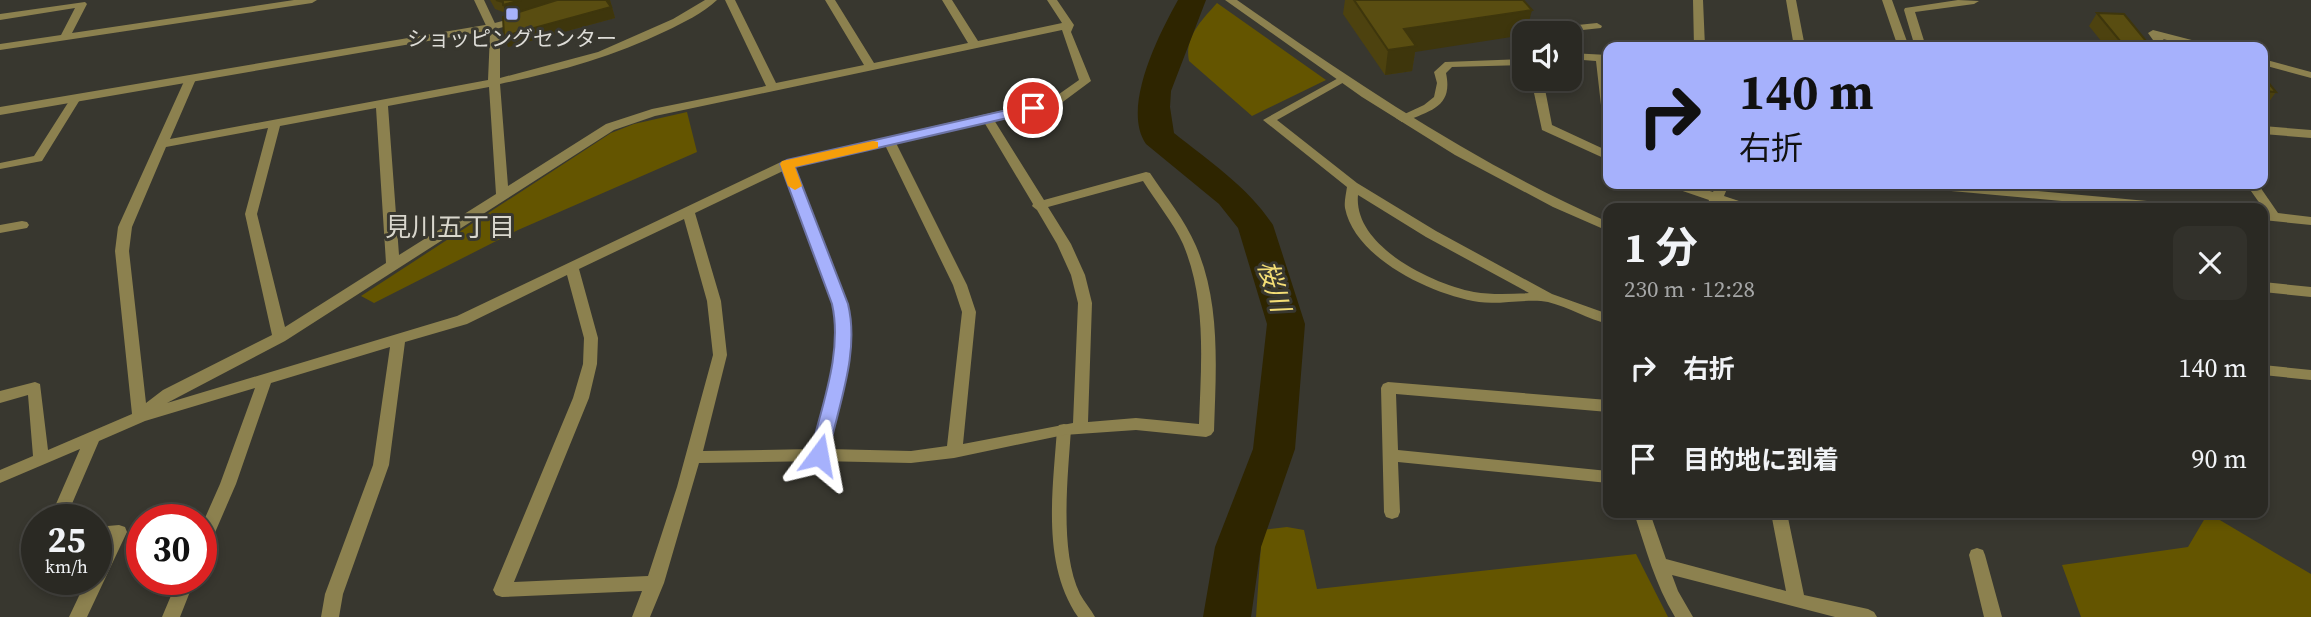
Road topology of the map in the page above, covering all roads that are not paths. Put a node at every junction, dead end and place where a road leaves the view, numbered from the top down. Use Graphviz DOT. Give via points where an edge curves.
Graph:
graph roads {
  1 [pos="313,0"];
  2 [pos="480,0"];
  3 [pos="712,0"];
  4 [pos="730,0"];
  5 [pos="830,0"];
  6 [pos="947,0"];
  7 [pos="1052,0"];
  8 [pos="1230,0"];
  9 [pos="1698,0"];
  10 [pos="1791,0"];
  11 [pos="1887,0"];
  12 [pos="1974,1"];
  13 [pos="536,15"];
  14 [pos="0,17"];
  15 [pos="1069,25"];
  16 [pos="1597,26"];
  17 [pos="492,27"];
  18 [pos="1582,28"];
  19 [pos="65,37"];
  20 [pos="1700,42"];
  21 [pos="1799,42"];
  22 [pos="1903,42"];
  23 [pos="1919,42"];
  24 [pos="2159,42"];
  25 [pos="2188,42"];
  26 [pos="975,45"];
  27 [pos="0,47"];
  28 [pos="1582,57"];
  29 [pos="1603,58"];
  30 [pos="1512,62"];
  31 [pos="2268,63"];
  32 [pos="871,67"];
  33 [pos="2311,75"];
  34 [pos="190,79"];
  35 [pos="1342,79"];
  36 [pos="494,83"];
  37 [pos="772,88"];
  38 [pos="1539,91"];
  39 [pos="76,98"];
  40 [pos="382,104"];
  41 [pos="0,111"];
  42 [pos="1402,118"];
  43 [pos="988,119"];
  44 [pos="275,123"];
  45 [pos="2268,130"];
  46 [pos="2311,134"];
  47 [pos="890,141"];
  48 [pos="161,144"];
  49 [pos="1603,154"];
  50 [pos="787,164"];
  51 [pos="0,166"];
  52 [pos="1353,186"];
  53 [pos="1685,189"];
  54 [pos="1996,189"];
  55 [pos="502,195"];
  56 [pos="1714,203"];
  57 [pos="2119,203"];
  58 [pos="1038,206"];
  59 [pos="688,212"];
  60 [pos="2269,217"];
  61 [pos="2311,220"];
  62 [pos="22,225"];
  63 [pos="1603,225"];
  64 [pos="0,229"];
  65 [pos="393,265"];
  66 [pos="572,269"];
  67 [pos="2268,288"];
  68 [pos="2311,292"];
  69 [pos="1547,297"];
  70 [pos="1603,317"];
  71 [pos="280,337"];
  72 [pos="398,341"];
  73 [pos="2268,371"];
  74 [pos="2311,375"];
  75 [pos="265,380"];
  76 [pos="0,397"];
  77 [pos="1603,407"];
  78 [pos="140,416"];
  79 [pos="1072,428"];
  80 [pos="93,437"];
  81 [pos="954,452"];
  82 [pos="819,455"];
  83 [pos="1392,455"];
  84 [pos="693,457"];
  85 [pos="41,460"];
  86 [pos="1603,476"];
  87 [pos="0,477"];
  88 [pos="64,504"];
  89 [pos="217,510"];
  90 [pos="1392,512"];
  91 [pos="1644,518"];
  92 [pos="1780,518"];
  93 [pos="112,533"];
  94 [pos="112,546"];
  95 [pos="1977,555"];
  96 [pos="1658,564"];
  97 [pos="655,583"];
  98 [pos="88,595"];
  99 [pos="180,595"];
  100 [pos="1797,601"];
  101 [pos="78,617"];
  102 [pos="171,617"];
  103 [pos="330,617"];
  104 [pos="642,617"];
  105 [pos="1087,617"];
  106 [pos="1684,617"];
  107 [pos="1868,617"];
  108 [pos="1993,617"];
  1 -- 19 [label="lane"];
  2 -- 17 [label="street"];
  3 -- 36 [label="street" via="643,39"];
  4 -- 37 [label="street"];
  5 -- 32 [label="street"];
  6 -- 26 [label="street"];
  7 -- 15 [label="street"];
  8 -- 35 [label="street"];
  9 -- 20 [label="street"];
  10 -- 21 [label="street"];
  11 -- 22 [label="street"];
  12 -- 23 [label="street" via="1909,10"];
  13 -- 17 [label="street"];
  14 -- 19 [label="lane" via="82,4"];
  15 -- 26 [label="street"];
  15 -- 43 [label="street" via="1066,32 1085,81 1056,102"];
  16 -- 18 [label="street"];
  17 -- 34 [label="street"];
  17 -- 36 [label="street"];
  19 -- 27 [label="lane"];
  24 -- 25 [label="street" via="2153,33"];
  26 -- 32 [label="street"];
  28 -- 29 [label="street"];
  30 -- 42 [label="street" via="1449,64 1440,72 1443,96"];
  31 -- 33 [label="street"];
  32 -- 37 [label="street"];
  34 -- 39 [label="street"];
  34 -- 48 [label="street"];
  35 -- 42 [label="street"];
  35 -- 52 [label="street" via="1269,120"];
  36 -- 40 [label="street"];
  36 -- 55 [label="street"];
  37 -- 55 [label="street" via="632,118"];
  38 -- 49 [label="street" via="1546,127"];
  39 -- 41 [label="street"];
  39 -- 51 [label="lane" via="38,159"];
  40 -- 44 [label="street"];
  40 -- 65 [label="street"];
  42 -- 63 [label="street" via="1475,164"];
  43 -- 47 [label="street"];
  43 -- 58 [label="street"];
  44 -- 48 [label="street"];
  44 -- 71 [label="street" via="251,214"];
  45 -- 46 [label="street"];
  47 -- 50 [label="street"];
  47 -- 81 [label="street" via="969,312"];
  48 -- 78 [label="street" via="125,227 122,251"];
  50 -- 59 [label="street"];
  50 -- 82 [label="street" via="845,324"];
  52 -- 69 [label="street"];
  52 -- 69 [label="street" via="1352,210 1374,247 1431,285 1472,297"];
  53 -- 56 [label="street"];
  54 -- 57 [label="street"];
  55 -- 65 [label="street"];
  58 -- 79 [label="street" via="1064,244 1085,303"];
  58 -- 79 [label="street" via="1146,176 1189,244 1201,278 1208,353 1206,431 1136,424"];
  59 -- 66 [label="street"];
  59 -- 84 [label="street" via="720,338 720,355"];
  60 -- 61 [label="street"];
  62 -- 64 [label="street"];
  65 -- 71 [label="street"];
  66 -- 72 [label="street" via="463,320"];
  66 -- 97 [label="street" via="591,338 590,364 581,398 502,590"];
  67 -- 68 [label="street"];
  69 -- 70 [label="street"];
  71 -- 78 [label="street" via="168,394"];
  72 -- 75 [label="street"];
  72 -- 103 [label="street" via="381,465 334,594"];
  73 -- 74 [label="street"];
  75 -- 78 [label="street"];
  75 -- 89 [label="street"];
  76 -- 85 [label="street" via="35,388"];
  77 -- 83 [label="street" via="1388,388"];
  78 -- 80 [label="street"];
  79 -- 81 [label="street"];
  79 -- 105 [label="lane" via="1060,491 1062,547 1072,593"];
  80 -- 85 [label="street"];
  80 -- 88 [label="street"];
  81 -- 82 [label="street" via="911,457"];
  82 -- 84 [label="street"];
  83 -- 86 [label="street"];
  83 -- 90 [label="street"];
  84 -- 97 [label="street"];
  85 -- 87 [label="street"];
  91 -- 96 [label="street"];
  92 -- 100 [label="street"];
  93 -- 94 [label="street" via="119,532"];
  95 -- 108 [label="street"];
  96 -- 100 [label="street"];
  96 -- 106 [label="street"];
  97 -- 104 [label="street"];
  98 -- 101 [label="street"];
  99 -- 102 [label="street"];
  100 -- 107 [label="street"];
}
